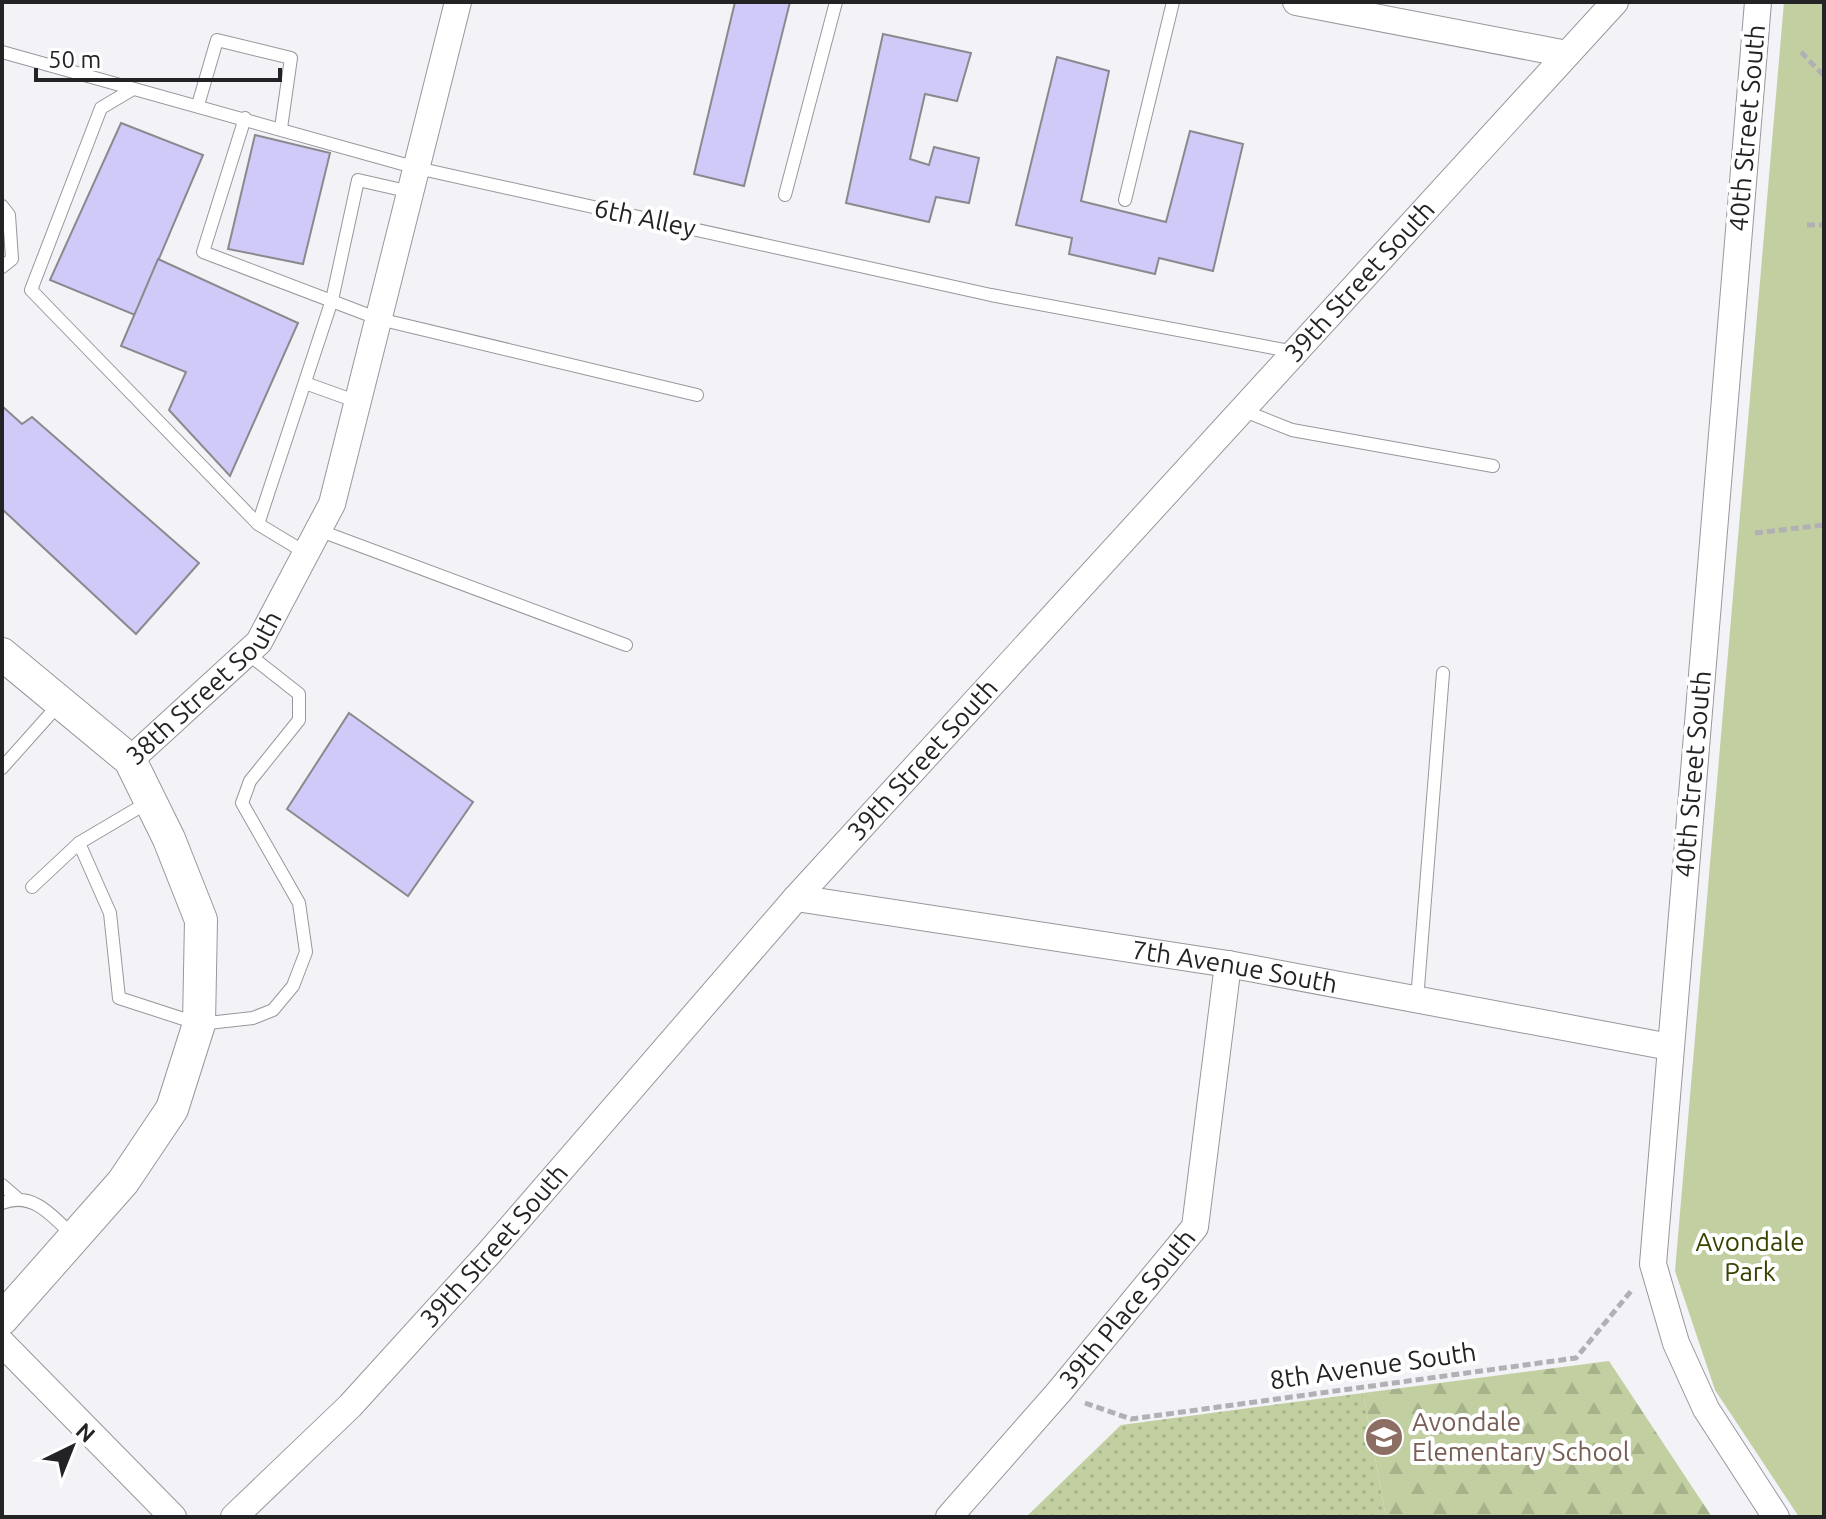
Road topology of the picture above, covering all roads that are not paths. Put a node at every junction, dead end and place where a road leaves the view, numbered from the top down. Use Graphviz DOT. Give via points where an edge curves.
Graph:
graph roads {
  1 [pos="458,2"];
  2 [pos="836,2"];
  3 [pos="1173,2"];
  4 [pos="1296,2"];
  5 [pos="1615,2"];
  6 [pos="1758,2"];
  7 [pos="2,52"];
  8 [pos="1567,54"];
  9 [pos="133,89"];
  10 [pos="198,105"];
  11 [pos="245,118"];
  12 [pos="281,128"];
  13 [pos="414,180"];
  14 [pos="785,195"];
  15 [pos="1125,200"];
  16 [pos="2,206"];
  17 [pos="2,267"];
  18 [pos="332,300"];
  19 [pos="379,319"];
  20 [pos="1295,352"];
  21 [pos="305,383"];
  22 [pos="697,395"];
  23 [pos="358,402"];
  24 [pos="1242,410"];
  25 [pos="1493,466"];
  26 [pos="258,524"];
  27 [pos="318,530"];
  28 [pos="306,553"];
  29 [pos="626,645"];
  30 [pos="2,654"];
  31 [pos="248,654"];
  32 [pos="1443,673"];
  33 [pos="60,703"];
  34 [pos="130,760"];
  35 [pos="2,768"];
  36 [pos="150,801"];
  37 [pos="79,843"];
  38 [pos="32,887"];
  39 [pos="796,898"];
  40 [pos="1228,964"];
  41 [pos="1417,1000"];
  42 [pos="199,1024"];
  43 [pos="1670,1047"];
  44 [pos="2,1185"];
  45 [pos="16,1197"];
  46 [pos="2,1203"];
  47 [pos="74,1237"];
  48 [pos="2,1319"];
  49 [pos="2,1343"];
  50 [pos="173,1517"];
  51 [pos="234,1517"];
  52 [pos="949,1517"];
  53 [pos="1776,1517"];
  1 -- 13 [label="street, 38th Street South"];
  2 -- 14 [label="lane"];
  3 -- 15 [label="lane"];
  4 -- 8 [label="street"];
  5 -- 8 [label="street, 39th Street South"];
  6 -- 43 [label="street, 40th Street South"];
  7 -- 9 [label="lane, 6th Alley"];
  8 -- 20 [label="street, 39th Street South"];
  9 -- 10 [label="lane, 6th Alley"];
  9 -- 26 [label="lane" via="101,108 31,290"];
  10 -- 11 [label="lane, 6th Alley"];
  10 -- 12 [label="lane" via="217,40 291,58"];
  11 -- 12 [label="lane, 6th Alley"];
  11 -- 18 [label="lane" via="203,252"];
  12 -- 13 [label="lane, 6th Alley"];
  13 -- 18 [label="lane" via="358,180"];
  13 -- 19 [label="street, 38th Street South"];
  13 -- 20 [label="lane, 6th Alley"];
  16 -- 17 [label="lane" via="9,215 12,259"];
  18 -- 19 [label="lane"];
  18 -- 21 [label="lane"];
  19 -- 22 [label="lane"];
  19 -- 23 [label="street, 38th Street South"];
  20 -- 24 [label="street, 39th Street South"];
  21 -- 23 [label="lane"];
  21 -- 26 [label="lane"];
  23 -- 27 [label="street, 38th Street South" via="332,504"];
  24 -- 25 [label="lane" via="1292,430"];
  24 -- 39 [label="street, 39th Street South"];
  26 -- 28 [label="lane"];
  27 -- 28 [label="street, 38th Street South"];
  27 -- 29 [label="lane"];
  28 -- 31 [label="street, 38th Street South"];
  30 -- 33 [label="street"];
  31 -- 34 [label="street, 38th Street South"];
  31 -- 42 [label="lane" via="299,694 299,720 250,781 242,803 299,903 306,952 293,986 273,1010 253,1018"];
  32 -- 41 [label="lane"];
  33 -- 34 [label="street"];
  33 -- 35 [label="lane"];
  34 -- 36 [label="street, 38th Street South"];
  36 -- 37 [label="lane"];
  36 -- 42 [label="street, 38th Street South" via="201,920"];
  37 -- 38 [label="lane"];
  37 -- 42 [label="lane" via="110,913 119,998"];
  39 -- 40 [label="street, 7th Avenue South"];
  39 -- 51 [label="street, 39th Street South" via="361,1395"];
  40 -- 41 [label="street, 7th Avenue South"];
  40 -- 52 [label="street, 39th Place South" via="1195,1227"];
  41 -- 43 [label="street, 7th Avenue South"];
  42 -- 47 [label="street, 38th Street South" via="172,1109 123,1182"];
  43 -- 53 [label="street, 40th Street South" via="1653,1264 1676,1343 1706,1409"];
  44 -- 45 [label="lane"];
  45 -- 46 [label="lane"];
  45 -- 47 [label="lane" via="36,1203"];
  47 -- 48 [label="street, 38th Street South"];
  49 -- 50 [label="street"];
}
